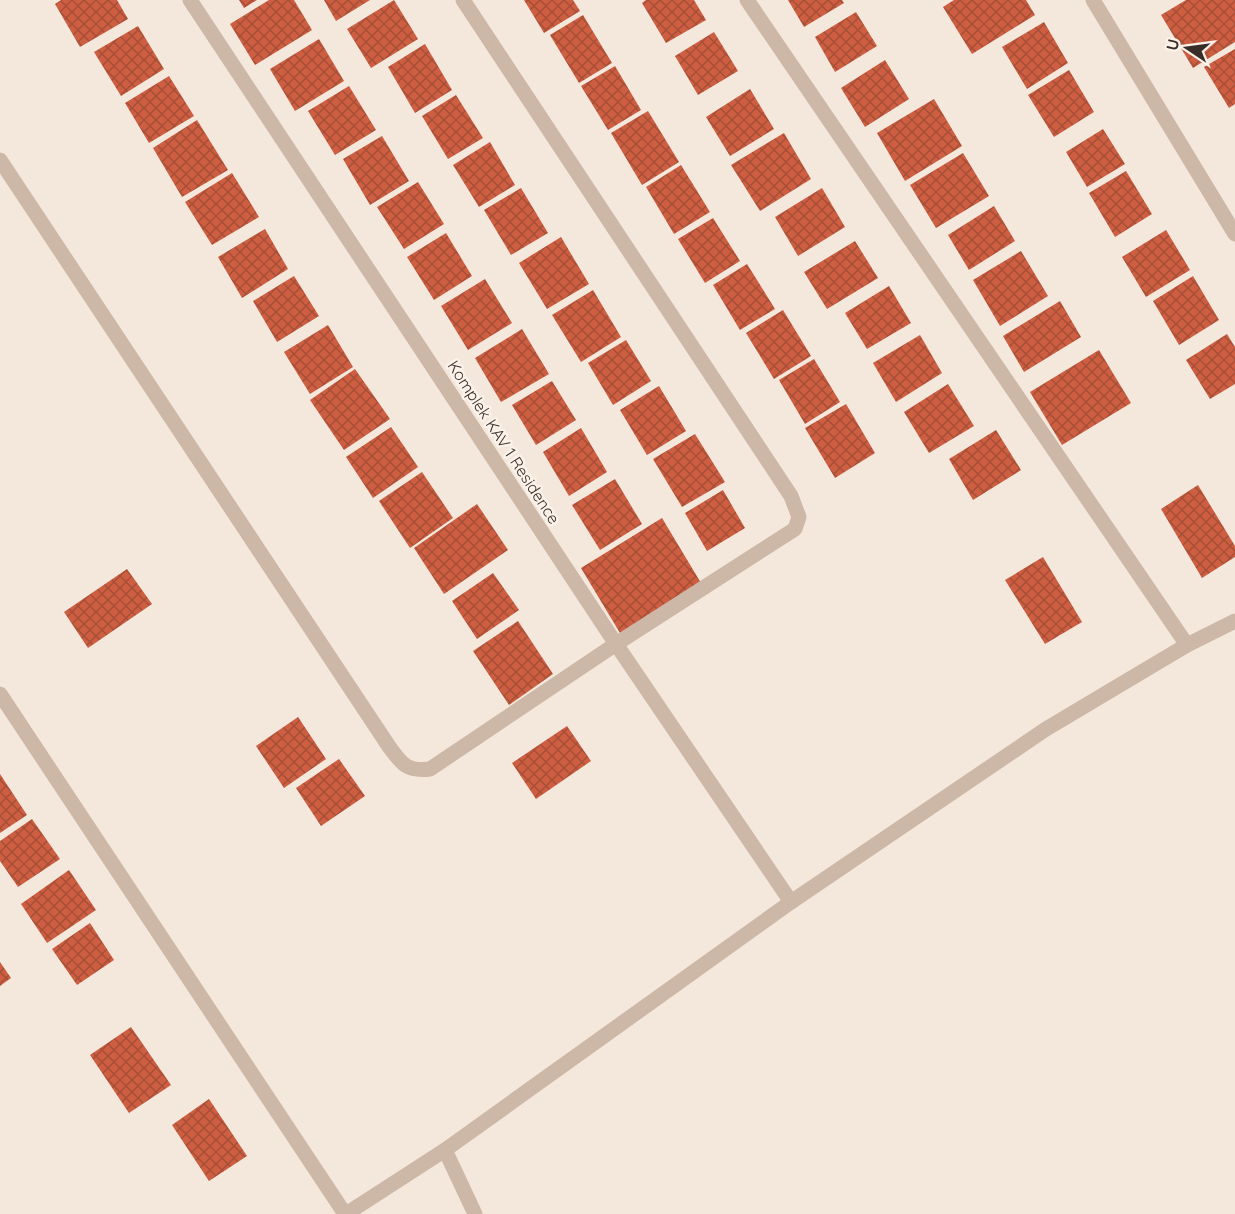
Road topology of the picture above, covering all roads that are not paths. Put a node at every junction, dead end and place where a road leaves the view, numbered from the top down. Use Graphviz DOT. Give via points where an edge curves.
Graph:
graph roads {
  1 [pos="190,0"];
  2 [pos="463,0"];
  3 [pos="747,0"];
  4 [pos="1093,0"];
  5 [pos="0,160"];
  6 [pos="1235,234"];
  7 [pos="1235,621"];
  8 [pos="616,644"];
  9 [pos="1187,645"];
  10 [pos="0,694"];
  11 [pos="791,902"];
  12 [pos="445,1150"];
  13 [pos="345,1214"];
  14 [pos="475,1214"];
  1 -- 8 [label="street, Komplek KAV 1 Residence"];
  2 -- 8 [label="street" via="791,496 800,517 795,529"];
  3 -- 9 [label="street"];
  4 -- 6 [label="street"];
  5 -- 8 [label="street" via="401,764 430,769"];
  7 -- 9 [label="street"];
  8 -- 11 [label="street, Komplek KAV 1 Residence"];
  9 -- 11 [label="street" via="1046,729"];
  10 -- 13 [label="street"];
  11 -- 12 [label="street"];
  12 -- 13 [label="street"];
  12 -- 14 [label="street"];
}
